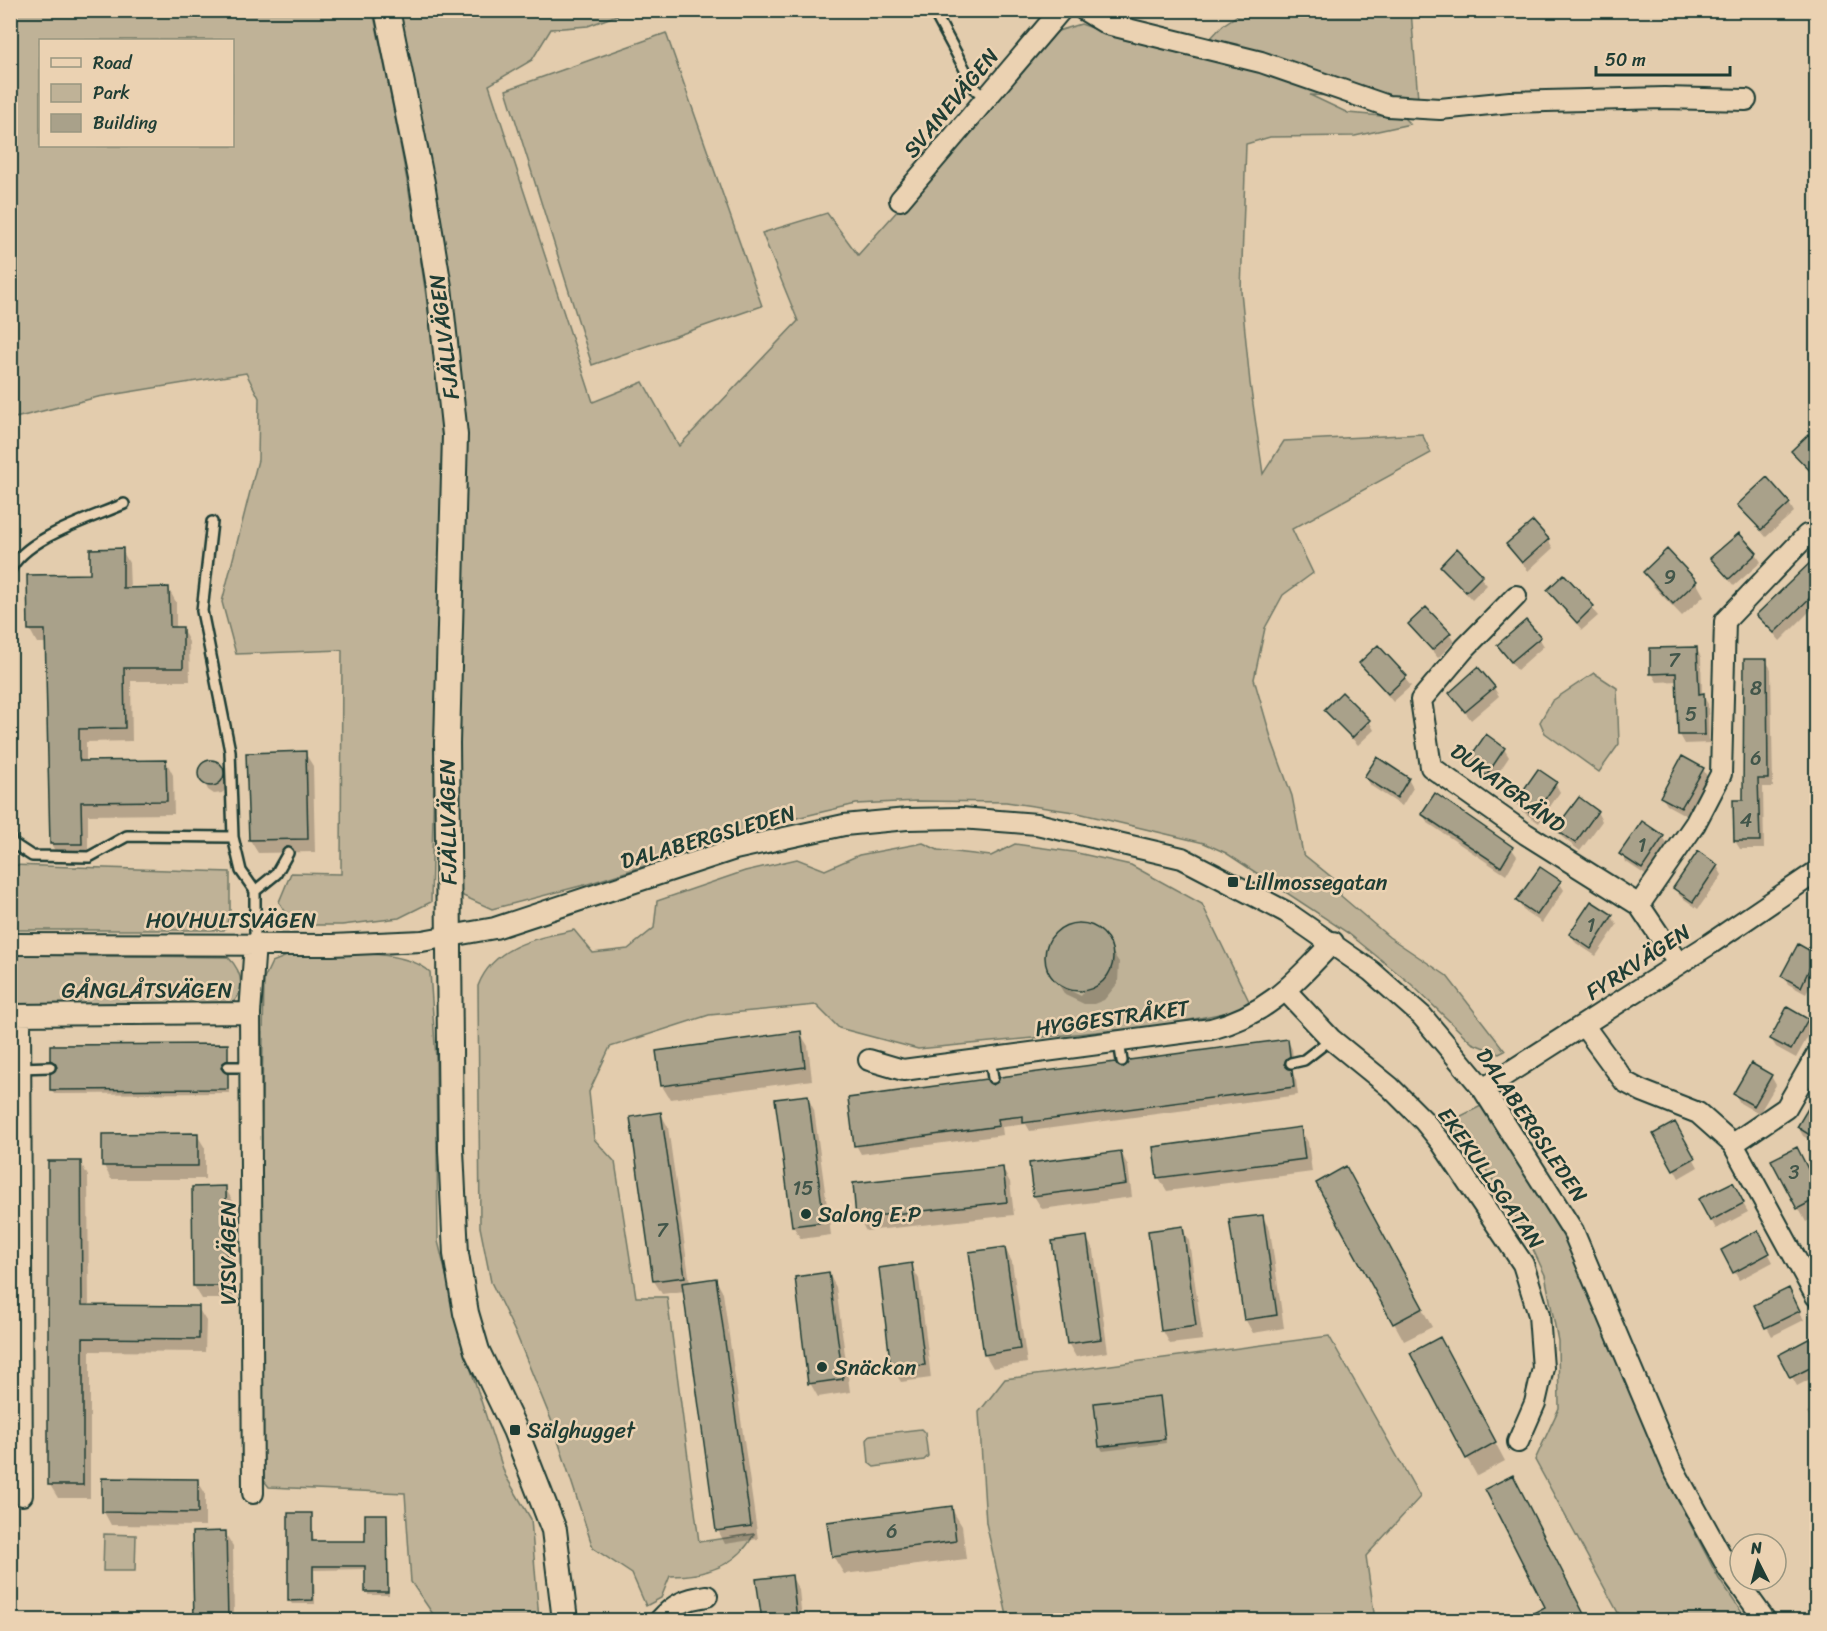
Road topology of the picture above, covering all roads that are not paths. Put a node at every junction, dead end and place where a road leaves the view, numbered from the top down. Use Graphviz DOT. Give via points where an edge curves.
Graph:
graph roads {
  1 [pos="387,10"];
  2 [pos="933,10"];
  3 [pos="1061,10"];
  4 [pos="1084,10"];
  5 [pos="986,98"];
  6 [pos="1746,100"];
  7 [pos="900,200"];
  8 [pos="124,504"];
  9 [pos="212,522"];
  10 [pos="1807,535"];
  11 [pos="10,571"];
  12 [pos="1516,596"];
  13 [pos="10,834"];
  14 [pos="233,837"];
  15 [pos="288,853"];
  16 [pos="1816,872"];
  17 [pos="255,891"];
  18 [pos="1639,906"];
  19 [pos="450,937"];
  20 [pos="1333,942"];
  21 [pos="255,943"];
  22 [pos="10,944"];
  23 [pos="1678,963"];
  24 [pos="1287,991"];
  25 [pos="250,1013"];
  26 [pos="15,1015"];
  27 [pos="1584,1026"];
  28 [pos="1331,1039"];
  29 [pos="1816,1056"];
  30 [pos="869,1060"];
  31 [pos="1291,1063"];
  32 [pos="15,1067"];
  33 [pos="50,1067"];
  34 [pos="228,1067"];
  35 [pos="250,1067"];
  36 [pos="1483,1089"];
  37 [pos="1732,1144"];
  38 [pos="1816,1296"];
  39 [pos="1518,1442"];
  40 [pos="253,1492"];
  41 [pos="22,1496"];
  42 [pos="707,1596"];
  43 [pos="565,1620"];
  44 [pos="660,1620"];
  45 [pos="1765,1620"];
  1 -- 19 [label="street, FJÄLLVÄGEN" via="437,275 455,435 447,743"];
  2 -- 5 [label="lane" via="976,90"];
  3 -- 5 [label="street, SVANEVÄGEN"];
  4 -- 6 [label="street" via="1107,24 1261,62 1388,106 1440,109 1509,102"];
  5 -- 7 [label="street, SVANEVÄGEN"];
  8 -- 11 [label="lane" via="33,544"];
  9 -- 14 [label="lane" via="202,611 230,751"];
  10 -- 18 [label="street" via="1725,621 1721,774 1695,824"];
  12 -- 18 [label="street, DUKATGRÄND" via="1420,700 1431,766 1526,834"];
  13 -- 14 [label="lane" via="12,843 32,856 89,857 128,836"];
  14 -- 17 [label="lane" via="241,871"];
  15 -- 17 [label="lane" via="276,874"];
  16 -- 23 [label="street, FYRKVÄGEN"];
  17 -- 21 [label="lane"];
  18 -- 23 [label="street, DUKATGRÄND"];
  19 -- 20 [label="street, DALABERGSLEDEN" via="495,928 735,849 844,825 961,818 1037,824 1167,852 1256,894"];
  19 -- 21 [label="street, HOVHULTSVÄGEN" via="343,944"];
  19 -- 43 [label="street, FJÄLLVÄGEN" via="452,1202 459,1279 477,1352 515,1431 554,1530"];
  20 -- 24 [label="street, HYGGESTRÅKET"];
  20 -- 36 [label="street, DALABERGSLEDEN" via="1422,1016"];
  21 -- 22 [label="street, HOVHULTSVÄGEN"];
  21 -- 25 [label="street, GÅNGLÅTSVÄGEN"];
  23 -- 27 [label="street, FYRKVÄGEN"];
  24 -- 28 [label="street, EKEKULLSGATAN"];
  24 -- 30 [label="street, HYGGESTRÅKET" via="1234,1023 1120,1052 991,1069 903,1070"];
  25 -- 26 [label="street, GÅNGLÅTSVÄGEN"];
  25 -- 35 [label="street, VISVÄGEN"];
  26 -- 32 [label="street"];
  27 -- 36 [label="street, FYRKVÄGEN"];
  27 -- 37 [label="street" via="1625,1082 1698,1113"];
  28 -- 31 [label="lane" via="1304,1060"];
  28 -- 39 [label="street, EKEKULLSGATAN" via="1390,1087 1424,1121 1523,1264 1539,1315 1543,1368 1535,1403"];
  29 -- 37 [label="street" via="1786,1107"];
  32 -- 33 [label="lane"];
  32 -- 41 [label="street"];
  34 -- 35 [label="lane"];
  35 -- 40 [label="street, VISVÄGEN"];
  36 -- 45 [label="street, DALABERGSLEDEN" via="1573,1231 1674,1470 1729,1570"];
  37 -- 38 [label="street"];
  42 -- 44 [label="street" via="671,1607"];
}
